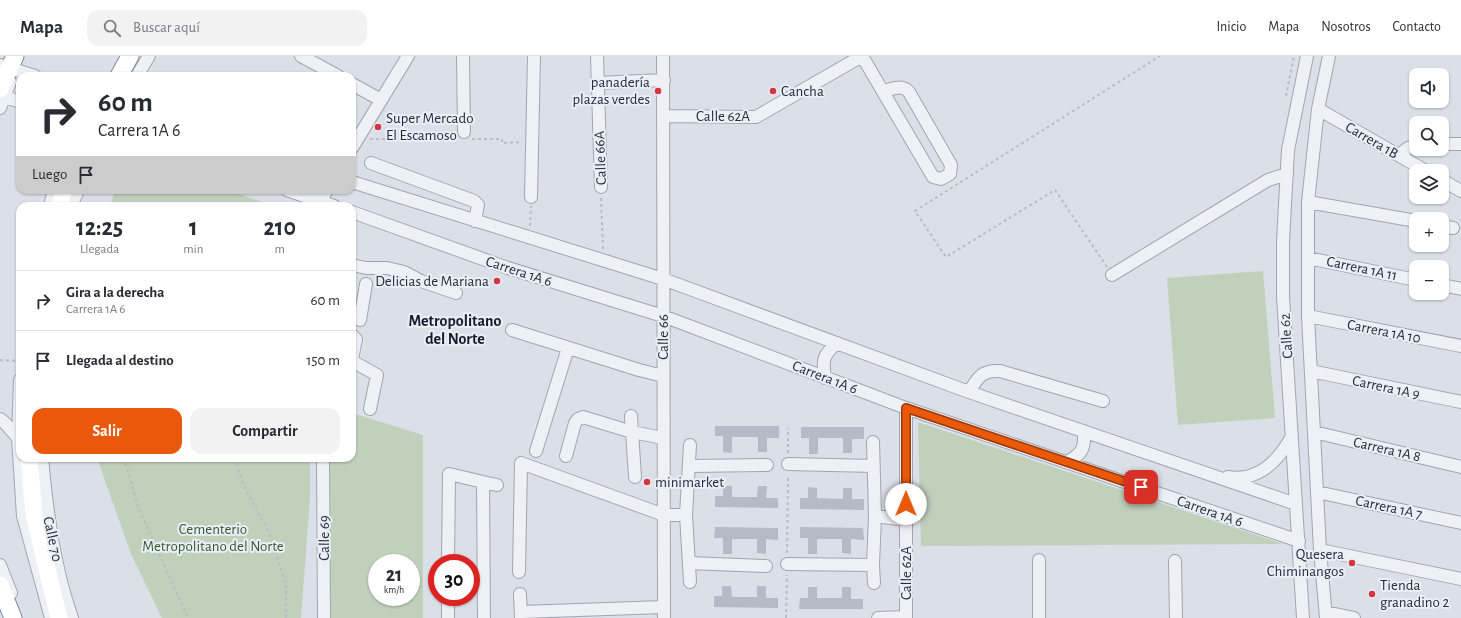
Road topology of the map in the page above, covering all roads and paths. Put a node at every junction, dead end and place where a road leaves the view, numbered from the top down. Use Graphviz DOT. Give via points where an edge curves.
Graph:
graph roads {
  1 [pos="22,56"];
  2 [pos="121,56"];
  3 [pos="130,56"];
  4 [pos="149,56"];
  5 [pos="301,56"];
  6 [pos="408,56"];
  7 [pos="463,56"];
  8 [pos="534,56"];
  9 [pos="597,56"];
  10 [pos="663,56"];
  11 [pos="862,56"];
  12 [pos="1160,56"];
  13 [pos="1307,56"];
  14 [pos="1328,56"];
  15 [pos="7,62"];
  16 [pos="27,72"];
  17 [pos="112,72"];
  18 [pos="121,72"];
  19 [pos="139,72"];
  20 [pos="331,72"];
  21 [pos="664,80"];
  22 [pos="598,83"];
  23 [pos="356,86"];
  24 [pos="884,91"];
  25 [pos="1,97"];
  26 [pos="381,100"];
  27 [pos="16,101"];
  28 [pos="1318,109"];
  29 [pos="664,116"];
  30 [pos="465,137"];
  31 [pos="367,139"];
  32 [pos="356,141"];
  33 [pos="532,142"];
  34 [pos="1449,144"];
  35 [pos="1461,144"];
  36 [pos="1409,148"];
  37 [pos="1399,155"];
  38 [pos="371,163"];
  39 [pos="1414,164"];
  40 [pos="1287,174"];
  41 [pos="356,183"];
  42 [pos="1449,184"];
  43 [pos="601,187"];
  44 [pos="1461,191"];
  45 [pos="297,194"];
  46 [pos="531,197"];
  47 [pos="316,202"];
  48 [pos="1308,202"];
  49 [pos="356,213"];
  50 [pos="1409,220"];
  51 [pos="475,221"];
  52 [pos="530,239"];
  53 [pos="1308,258"];
  54 [pos="604,261"];
  55 [pos="356,266"];
  56 [pos="1112,275"];
  57 [pos="663,279"];
  58 [pos="1409,279"];
  59 [pos="366,284"];
  60 [pos="1449,286"];
  61 [pos="1461,289"];
  62 [pos="456,293"];
  63 [pos="357,301"];
  64 [pos="663,316"];
  65 [pos="1308,316"];
  66 [pos="360,320"];
  67 [pos="512,330"];
  68 [pos="837,344"];
  69 [pos="1461,346"];
  70 [pos="568,348"];
  71 [pos="0,360"];
  72 [pos="16,361"];
  73 [pos="356,362"];
  74 [pos="1311,372"];
  75 [pos="663,376"];
  76 [pos="825,378"];
  77 [pos="968,392"];
  78 [pos="1103,401"];
  79 [pos="1461,402"];
  80 [pos="906,408"];
  81 [pos="370,409"];
  82 [pos="631,416"];
  83 [pos="0,419"];
  84 [pos="788,428"];
  85 [pos="1084,431"];
  86 [pos="632,432"];
  87 [pos="1314,432"];
  88 [pos="1292,435"];
  89 [pos="16,436"];
  90 [pos="663,438"];
  91 [pos="873,442"];
  92 [pos="690,445"];
  93 [pos="536,451"];
  94 [pos="566,456"];
  95 [pos="20,462"];
  96 [pos="29,462"];
  97 [pos="42,462"];
  98 [pos="125,462"];
  99 [pos="235,462"];
  100 [pos="323,462"];
  101 [pos="1067,462"];
  102 [pos="788,464"];
  103 [pos="766,465"];
  104 [pos="689,466"];
  105 [pos="874,466"];
  106 [pos="1461,467"];
  107 [pos="1214,474"];
  108 [pos="635,477"];
  109 [pos="483,482"];
  110 [pos="497,485"];
  111 [pos="1317,492"];
  112 [pos="1296,504"];
  113 [pos="664,514"];
  114 [pos="686,515"];
  115 [pos="875,516"];
  116 [pos="906,520"];
  117 [pos="1461,523"];
  118 [pos="1299,541"];
  119 [pos="1320,550"];
  120 [pos="448,554"];
  121 [pos="1039,560"];
  122 [pos="1175,561"];
  123 [pos="689,563"];
  124 [pos="787,564"];
  125 [pos="0,565"];
  126 [pos="873,565"];
  127 [pos="766,566"];
  128 [pos="519,572"];
  129 [pos="1301,578"];
  130 [pos="1323,578"];
  131 [pos="1461,578"];
  132 [pos="690,582"];
  133 [pos="874,583"];
  134 [pos="0,585"];
  135 [pos="520,594"];
  136 [pos="448,606"];
  137 [pos="664,612"];
  138 [pos="521,615"];
  139 [pos="1326,615"];
  140 [pos="13,618"];
  141 [pos="21,618"];
  142 [pos="51,618"];
  143 [pos="58,618"];
  144 [pos="72,618"];
  145 [pos="188,618"];
  146 [pos="286,618"];
  147 [pos="324,618"];
  148 [pos="448,618"];
  149 [pos="484,618"];
  150 [pos="786,618"];
  151 [pos="878,618"];
  152 [pos="906,618"];
  153 [pos="1039,618"];
  154 [pos="1176,618"];
  155 [pos="1303,618"];
  156 [pos="1354,618"];
  1 -- 15 [label="street"];
  2 -- 17 [label="street"];
  3 -- 18 [label="highway"];
  4 -- 19 [label="street"];
  5 -- 20 [label="street"];
  6 -- 26 [label="street"];
  7 -- 30 [label="street"];
  8 -- 33 [label="street"];
  9 -- 22 [label="street, Calle 66A"];
  10 -- 21 [label="street, Calle 66"];
  11 -- 24 [label="street"];
  11 -- 29 [label="street, Calle 62A" via="756,117"];
  12 -- 56 [label="path" via="915,211 946,257 1055,190"];
  13 -- 40 [label="street, Calle 62" via="1288,150"];
  14 -- 28 [label="street, Calle 62"];
  15 -- 16 [label="street"];
  15 -- 25 [label="highway"];
  21 -- 22 [label="street"];
  21 -- 29 [label="street, Calle 66"];
  22 -- 43 [label="street, Calle 66A"];
  23 -- 26 [label="street"];
  24 -- 24 [label="street" via="933,177 940,179 950,174 951,165 909,92 901,87"];
  25 -- 27 [label="street"];
  26 -- 32 [label="street"];
  28 -- 37 [label="street, Carrera 1B"];
  28 -- 48 [label="street, Calle 62"];
  29 -- 57 [label="street, Calle 66"];
  30 -- 31 [label="path"];
  30 -- 33 [label="path" via="502,139 502,143"];
  33 -- 46 [label="street"];
  34 -- 35 [label="street"];
  36 -- 37 [label="street"];
  37 -- 39 [label="street, Carrera 1B"];
  38 -- 51 [label="street" via="474,201 478,205"];
  40 -- 56 [label="street" via="1268,180"];
  40 -- 88 [label="street, Calle 62" via="1283,296"];
  41 -- 51 [label="street"];
  42 -- 44 [label="street"];
  43 -- 54 [label="path, Calle 66A"];
  45 -- 47 [label="street"];
  46 -- 52 [label="path"];
  48 -- 50 [label="street"];
  48 -- 53 [label="street, Calle 62"];
  49 -- 64 [label="street, Carrera 1A 6" via="505,267"];
  51 -- 52 [label="street"];
  52 -- 54 [label="street"];
  53 -- 58 [label="street, Carrera 1A 11"];
  53 -- 65 [label="street, Calle 62"];
  54 -- 57 [label="street"];
  55 -- 62 [label="street" via="404,272"];
  57 -- 64 [label="street, Calle 66"];
  57 -- 68 [label="street"];
  59 -- 63 [label="street"];
  60 -- 61 [label="street"];
  63 -- 66 [label="street"];
  64 -- 75 [label="street, Calle 66"];
  64 -- 76 [label="street, Carrera 1A 6"];
  65 -- 69 [label="street, Carrera 1A 10"];
  65 -- 74 [label="street, Calle 62"];
  67 -- 70 [label="street"];
  68 -- 76 [label="street" via="827,352 822,364"];
  68 -- 77 [label="street"];
  70 -- 75 [label="street"];
  70 -- 93 [label="street"];
  71 -- 72 [label="path"];
  73 -- 81 [label="street" via="377,375"];
  74 -- 79 [label="street, Carrera 1A 9"];
  74 -- 87 [label="street, Calle 62"];
  75 -- 90 [label="street, Calle 66"];
  76 -- 80 [label="street, Carrera 1A 6"];
  77 -- 78 [label="street" via="977,378 989,370"];
  77 -- 85 [label="street"];
  80 -- 101 [label="street, Carrera 1A 6"];
  80 -- 116 [label="street, Calle 62A"];
  82 -- 86 [label="street"];
  83 -- 89 [label="street"];
  84 -- 102 [label="path"];
  85 -- 101 [label="street" via="1085,444 1078,456"];
  85 -- 107 [label="street"];
  86 -- 90 [label="street"];
  86 -- 94 [label="street" via="583,417 575,423"];
  86 -- 108 [label="street"];
  87 -- 106 [label="street, Carrera 1A 8"];
  87 -- 111 [label="street, Calle 62"];
  88 -- 107 [label="street" via="1283,452 1270,466 1252,474 1233,478"];
  88 -- 112 [label="street, Calle 62"];
  90 -- 113 [label="street, Calle 66"];
  91 -- 105 [label="street"];
  92 -- 104 [label="street"];
  95 -- 142 [label="street" via="23,516"];
  96 -- 143 [label="highway" via="34,515"];
  97 -- 144 [label="street, Calle 70" via="47,512 54,549"];
  98 -- 145 [label="path" via="138,507"];
  99 -- 146 [label="path" via="245,488 270,535 286,585"];
  100 -- 147 [label="street, Calle 69"];
  101 -- 118 [label="street, Carrera 1A 6"];
  102 -- 105 [label="street"];
  102 -- 124 [label="path"];
  103 -- 104 [label="street"];
  104 -- 114 [label="street"];
  105 -- 115 [label="street"];
  107 -- 112 [label="street"];
  109 -- 110 [label="street"];
  109 -- 120 [label="street" via="449,474"];
  109 -- 149 [label="street"];
  111 -- 117 [label="street, Carrera 1A 7"];
  111 -- 119 [label="street, Calle 62"];
  112 -- 118 [label="street, Calle 62"];
  113 -- 114 [label="street"];
  113 -- 128 [label="street" via="521,463"];
  113 -- 137 [label="street, Calle 66"];
  114 -- 123 [label="street"];
  115 -- 116 [label="street"];
  115 -- 126 [label="street"];
  116 -- 152 [label="street, Calle 62A"];
  118 -- 129 [label="street, Calle 62"];
  119 -- 130 [label="street, Calle 62"];
  119 -- 131 [label="street"];
  121 -- 153 [label="street"];
  122 -- 154 [label="street"];
  123 -- 127 [label="street"];
  123 -- 132 [label="street"];
  124 -- 126 [label="street"];
  124 -- 150 [label="path"];
  125 -- 141 [label="street"];
  126 -- 133 [label="street"];
  129 -- 130 [label="street" via="1312,573"];
  129 -- 155 [label="street, Calle 62"];
  130 -- 139 [label="street, Calle 62"];
  134 -- 140 [label="highway"];
  135 -- 138 [label="street"];
  136 -- 148 [label="street"];
  137 -- 138 [label="street"];
  139 -- 156 [label="street"];
  151 -- 152 [label="street"];
}
